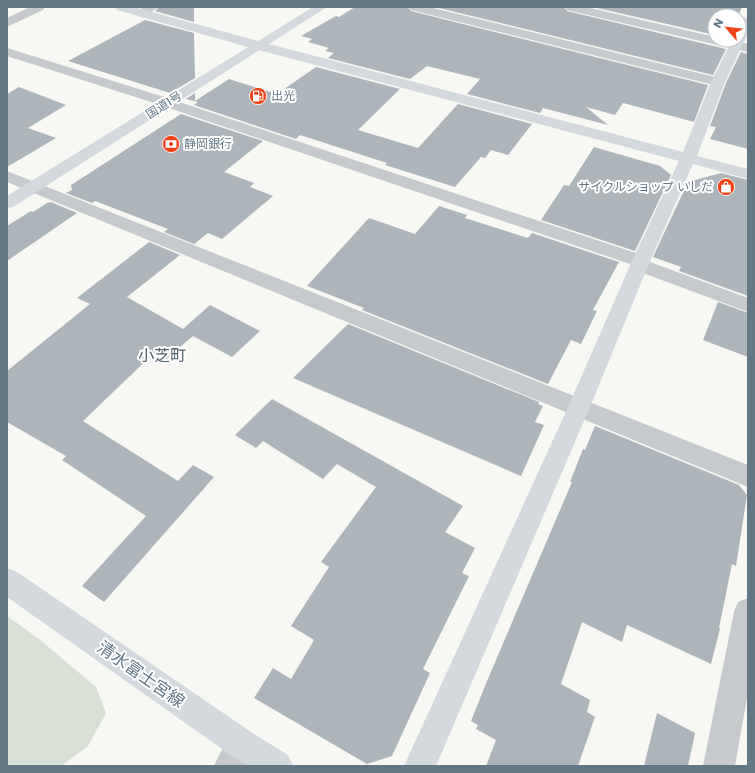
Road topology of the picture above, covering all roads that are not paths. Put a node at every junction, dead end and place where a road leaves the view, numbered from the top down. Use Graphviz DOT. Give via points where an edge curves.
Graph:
graph roads {
  1 [pos="39,7"];
  2 [pos="120,7"];
  3 [pos="304,7"];
  4 [pos="321,7"];
  5 [pos="416,7"];
  6 [pos="571,7"];
  7 [pos="147,10"];
  8 [pos="7,23"];
  9 [pos="707,36"];
  10 [pos="246,42"];
  11 [pos="260,46"];
  12 [pos="737,48"];
  13 [pos="7,52"];
  14 [pos="718,82"];
  15 [pos="160,101"];
  16 [pos="688,158"];
  17 [pos="748,174"];
  18 [pos="16,182"];
  19 [pos="7,203"];
  20 [pos="640,263"];
  21 [pos="748,305"];
  22 [pos="579,407"];
  23 [pos="748,476"];
  24 [pos="7,581"];
  25 [pos="748,612"];
  26 [pos="236,756"];
  27 [pos="277,766"];
  28 [pos="420,766"];
  29 [pos="719,766"];
  1 -- 8 [label="street"];
  2 -- 7 [label="main road"];
  3 -- 10 [label="main road, 国道1号"];
  4 -- 11 [label="main road, 国道1号"];
  5 -- 14 [label="street"];
  6 -- 9 [label="street"];
  7 -- 10 [label="main road"];
  10 -- 11 [label="main road"];
  10 -- 15 [label="main road, 国道1号"];
  11 -- 15 [label="main road, 国道1号"];
  11 -- 16 [label="main road"];
  12 -- 14 [label="main road"];
  13 -- 15 [label="street"];
  14 -- 16 [label="main road"];
  15 -- 18 [label="main road, 国道1号"];
  15 -- 20 [label="street"];
  16 -- 17 [label="main road"];
  16 -- 20 [label="main road"];
  18 -- 19 [label="main road, 国道1号"];
  18 -- 22 [label="street"];
  20 -- 21 [label="street"];
  20 -- 22 [label="main road"];
  22 -- 23 [label="street"];
  22 -- 28 [label="main road"];
  24 -- 26 [label="main road, 清水富士宮線"];
  25 -- 29 [label="street"];
  26 -- 27 [label="main road, 清水富士宮線"];
}
